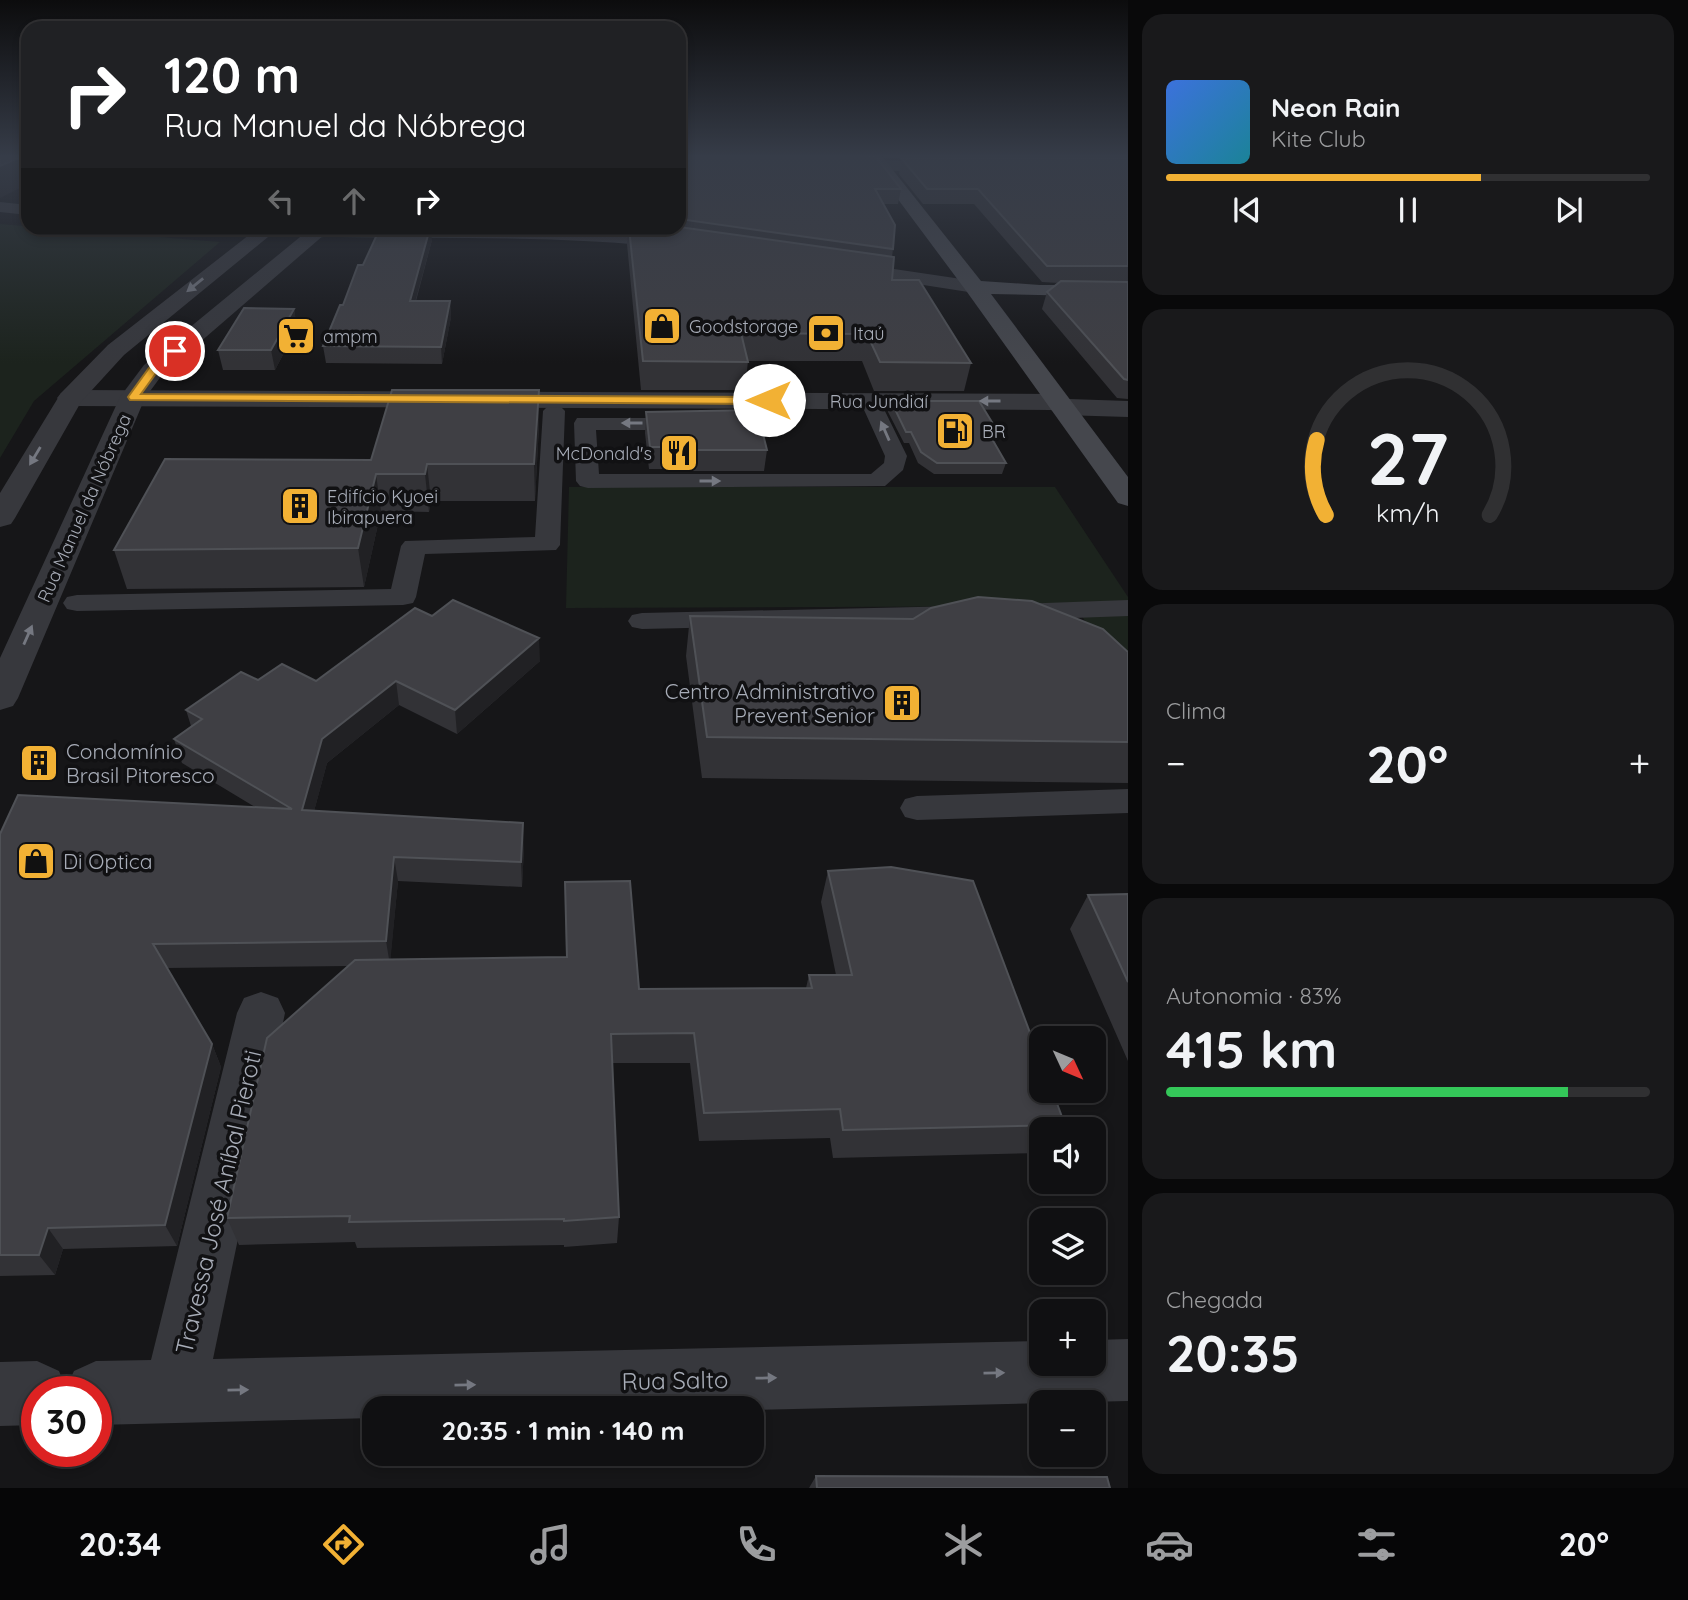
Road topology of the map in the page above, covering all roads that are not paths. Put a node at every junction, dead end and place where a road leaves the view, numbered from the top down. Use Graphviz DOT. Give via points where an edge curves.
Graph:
graph roads {
  1 [pos="927,224"];
  2 [pos="259,235"];
  3 [pos="314,235"];
  4 [pos="625,235"];
  5 [pos="699,246"];
  6 [pos="823,265"];
  7 [pos="975,287"];
  8 [pos="1128,291"];
  9 [pos="133,397"];
  10 [pos="69,398"];
  11 [pos="870,401"];
  12 [pos="1060,404"];
  13 [pos="1128,408"];
  14 [pos="555,411"];
  15 [pos="773,418"];
  16 [pos="1128,497"];
  17 [pos="0,518"];
  18 [pos="76,603"];
  19 [pos="1128,608"];
  20 [pos="642,621"];
  21 [pos="0,698"];
  22 [pos="1128,801"];
  23 [pos="917,808"];
  24 [pos="261,1013"];
  25 [pos="1128,1370"];
  26 [pos="175,1391"];
  27 [pos="112,1392"];
  28 [pos="0,1394"];
  29 [pos="21,1394"];
  1 -- 7 [label="main road"];
  2 -- 10 [label="street, one-way" via="116,350"];
  3 -- 9 [label="street, Rua Manuel da Nóbrega" via="153,370"];
  4 -- 5 [label="street"];
  6 -- 7 [label="street"];
  7 -- 8 [label="main road"];
  7 -- 12 [label="main road"];
  9 -- 10 [label="street, Rua Jundiaí"];
  9 -- 11 [label="street, Rua Jundiaí"];
  21 -- 9 [label="street, Rua Manuel da Nóbrega, one-way"];
  10 -- 17 [label="street, one-way"];
  12 -- 11 [label="street, Rua Jundiaí, one-way"];
  15 -- 11 [label="lane, one-way" via="748,424 585,423 588,481 877,481 895,465 896,456"];
  12 -- 13 [label="street, Rua Jundiaí"];
  12 -- 16 [label="main road"];
  14 -- 18 [label="lane" via="547,545 414,546 403,597"];
  19 -- 20 [label="lane"];
  22 -- 23 [label="lane"];
  24 -- 26 [label="street, Travessa José Aníbal Pieroti"];
  26 -- 25 [label="street, Rua Salto, one-way"];
  26 -- 27 [label="street, Rua Salto"];
  28 -- 29 [label="street"];
}
